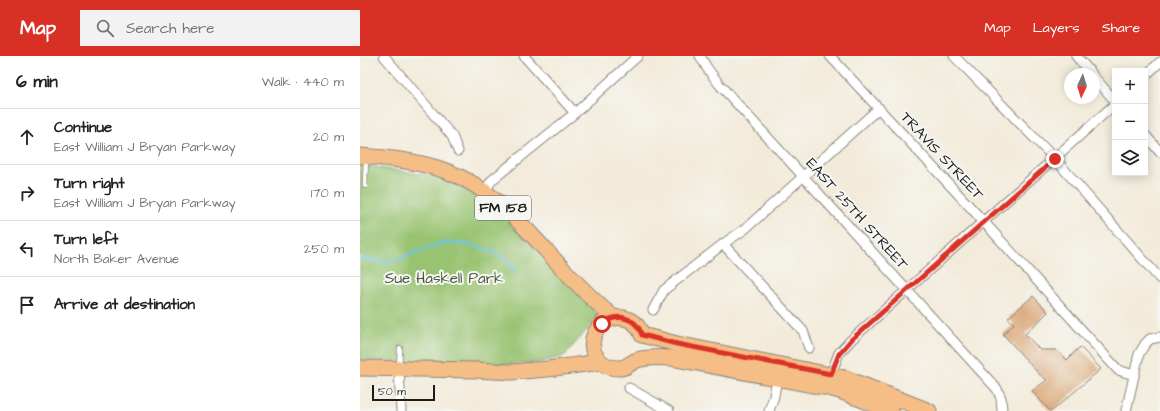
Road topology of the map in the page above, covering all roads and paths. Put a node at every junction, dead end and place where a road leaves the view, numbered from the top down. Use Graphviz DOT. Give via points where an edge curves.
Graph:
graph roads {
  1 [pos="384,56"];
  2 [pos="524,56"];
  3 [pos="638,56"];
  4 [pos="700,56"];
  5 [pos="830,56"];
  6 [pos="954,56"];
  7 [pos="1076,56"];
  8 [pos="1160,62"];
  9 [pos="1087,68"];
  10 [pos="1148,73"];
  11 [pos="1100,84"];
  12 [pos="1112,98"];
  13 [pos="1113,104"];
  14 [pos="879,108"];
  15 [pos="574,113"];
  16 [pos="1148,138"];
  17 [pos="458,151"];
  18 [pos="1160,152"];
  19 [pos="363,156"];
  20 [pos="1055,159"];
  21 [pos="805,176"];
  22 [pos="365,186"];
  23 [pos="484,191"];
  24 [pos="984,222"];
  25 [pos="723,244"];
  26 [pos="1160,279"];
  27 [pos="907,291"];
  28 [pos="653,310"];
  29 [pos="614,318"];
  30 [pos="642,335"];
  31 [pos="1160,337"];
  32 [pos="400,348"];
  33 [pos="808,348"];
  34 [pos="636,361"];
  35 [pos="601,362"];
  36 [pos="360,368"];
  37 [pos="399,369"];
  38 [pos="831,374"];
  39 [pos="1134,375"];
  40 [pos="777,378"];
  41 [pos="629,388"];
  42 [pos="400,411"];
  43 [pos="669,411"];
  44 [pos="769,411"];
  45 [pos="891,411"];
  46 [pos="929,411"];
  47 [pos="1002,411"];
  48 [pos="1126,411"];
  1 -- 17 [label="street" via="452,136"];
  2 -- 15 [label="street"];
  3 -- 15 [label="street"];
  4 -- 21 [label="street, EAST 25TH STREET" via="719,84"];
  5 -- 14 [label="street, TRAVIS STREET"];
  6 -- 20 [label="street"];
  7 -- 9 [label="street"];
  8 -- 10 [label="street"];
  11 -- 12 [label="street"];
  13 -- 20 [label="street"];
  14 -- 21 [label="street"];
  14 -- 24 [label="street, TRAVIS STREET"];
  15 -- 23 [label="street" via="492,180"];
  16 -- 18 [label="street"];
  19 -- 22 [label="lane"];
  19 -- 23 [label="main road, FM 158" via="412,161 447,171"];
  20 -- 24 [label="street"];
  20 -- 26 [label="street"];
  21 -- 25 [label="street"];
  21 -- 27 [label="street, EAST 25TH STREET"];
  23 -- 29 [label="main road, FM 158" via="519,222 580,287"];
  24 -- 27 [label="street"];
  24 -- 39 [label="street, TRAVIS STREET" via="1118,370"];
  25 -- 28 [label="street" via="664,290"];
  25 -- 33 [label="street" via="803,331"];
  27 -- 38 [label="street" via="852,339 839,354"];
  27 -- 47 [label="street, EAST 25TH STREET" via="997,389"];
  29 -- 30 [label="main road" via="631,320"];
  29 -- 35 [label="main road" via="600,326 593,340 592,349"];
  30 -- 34 [label="main road" via="641,352"];
  30 -- 38 [label="main road"];
  31 -- 39 [label="street" via="1150,339 1145,344 1139,354"];
  32 -- 37 [label="lane"];
  34 -- 35 [label="main road" via="619,368"];
  34 -- 40 [label="main road" via="671,358"];
  35 -- 37 [label="main road" via="512,372"];
  36 -- 37 [label="main road"];
  37 -- 42 [label="street"];
  38 -- 46 [label="main road"];
  39 -- 48 [label="street"];
  40 -- 44 [label="street"];
  40 -- 45 [label="main road" via="840,391"];
  41 -- 43 [label="street"];
}
